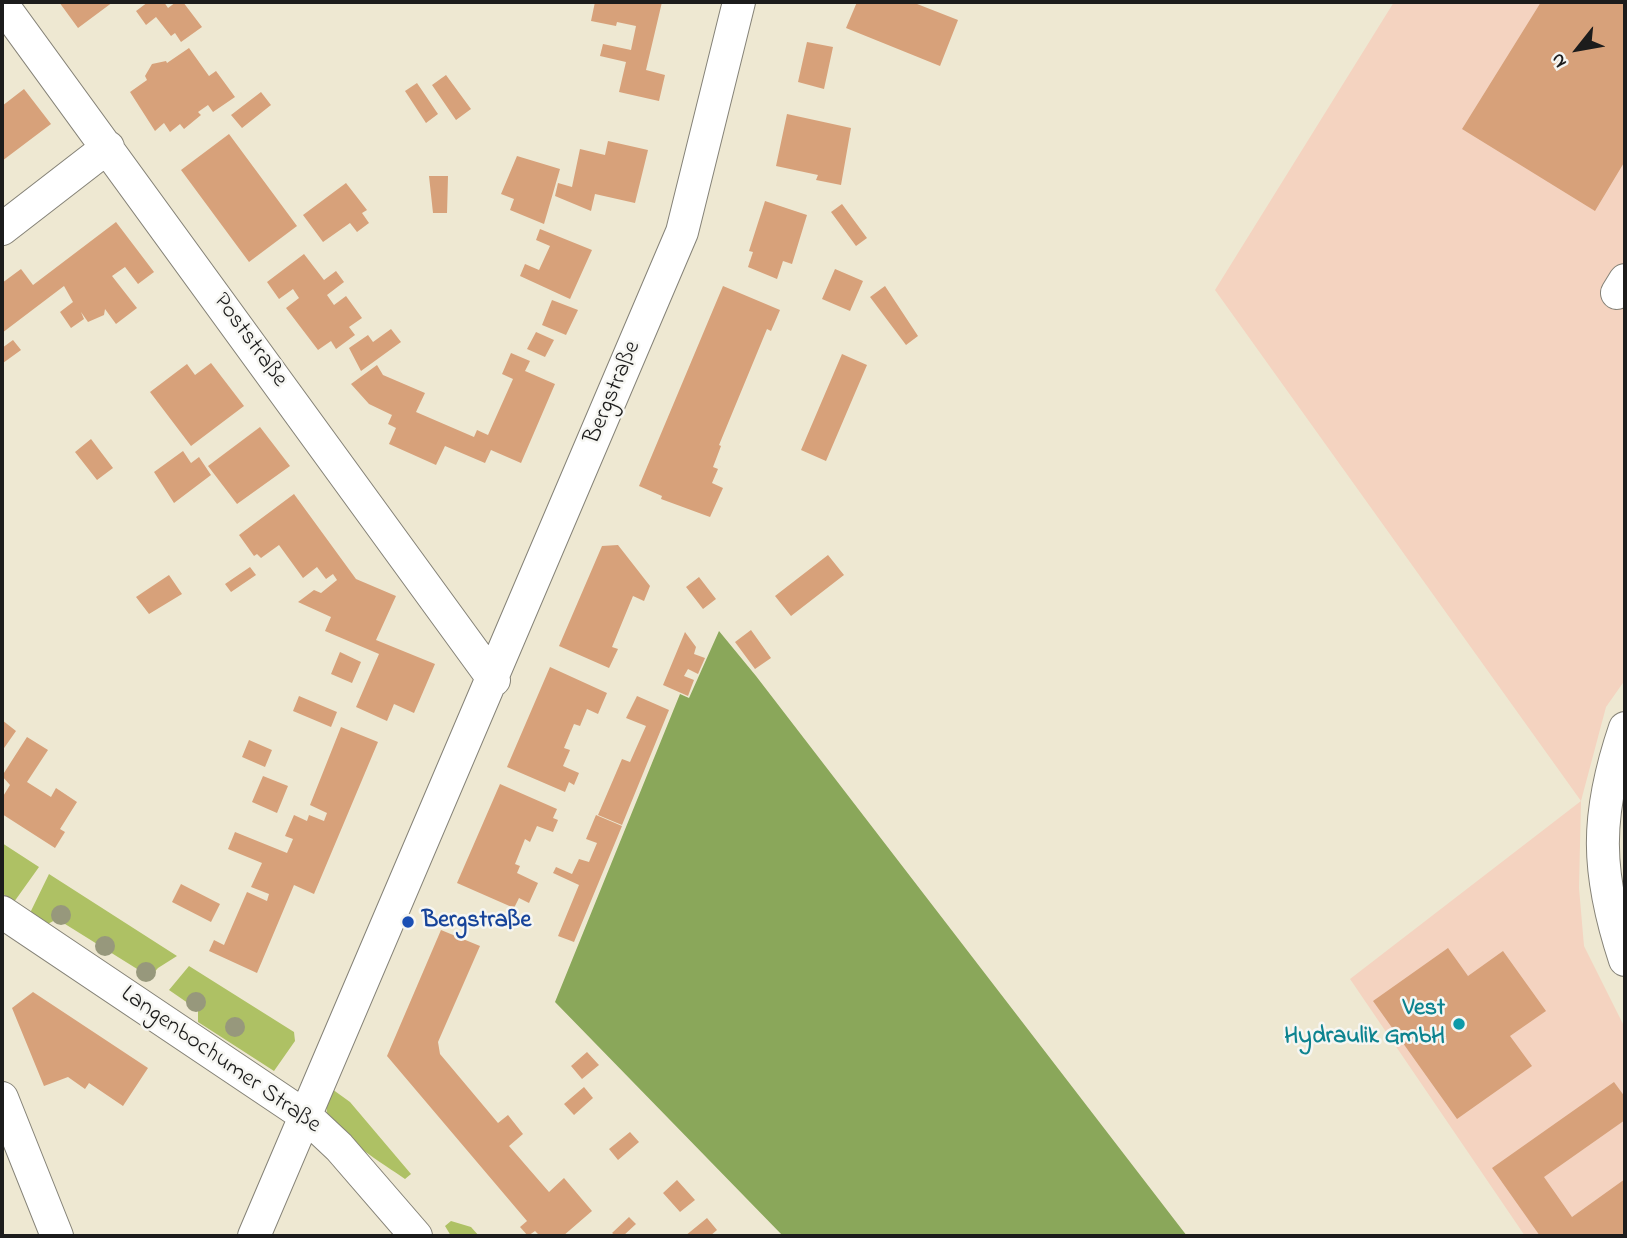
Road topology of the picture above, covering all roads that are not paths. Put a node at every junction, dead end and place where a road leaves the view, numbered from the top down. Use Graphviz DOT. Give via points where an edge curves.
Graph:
graph roads {
  1 [pos="739,2"];
  2 [pos="2,4"];
  3 [pos="108,147"];
  4 [pos="2,229"];
  5 [pos="494,680"];
  6 [pos="1625,728"];
  7 [pos="2,912"];
  8 [pos="1625,960"];
  9 [pos="2,1098"];
  10 [pos="307,1117"];
  11 [pos="57,1236"];
  12 [pos="254,1236"];
  13 [pos="416,1236"];
  1 -- 5 [label="street, Bergstraße" via="682,232"];
  2 -- 3 [label="street, Poststraße"];
  3 -- 4 [label="street"];
  3 -- 5 [label="street, Poststraße"];
  5 -- 10 [label="street, Bergstraße"];
  6 -- 8 [label="street" via="1604,803 1603,843 1605,886"];
  7 -- 10 [label="street, Langenbochumer Straße"];
  9 -- 11 [label="street"];
  10 -- 12 [label="street, Bergstraße"];
  10 -- 13 [label="street, Langenbochumer Straße"];
}
